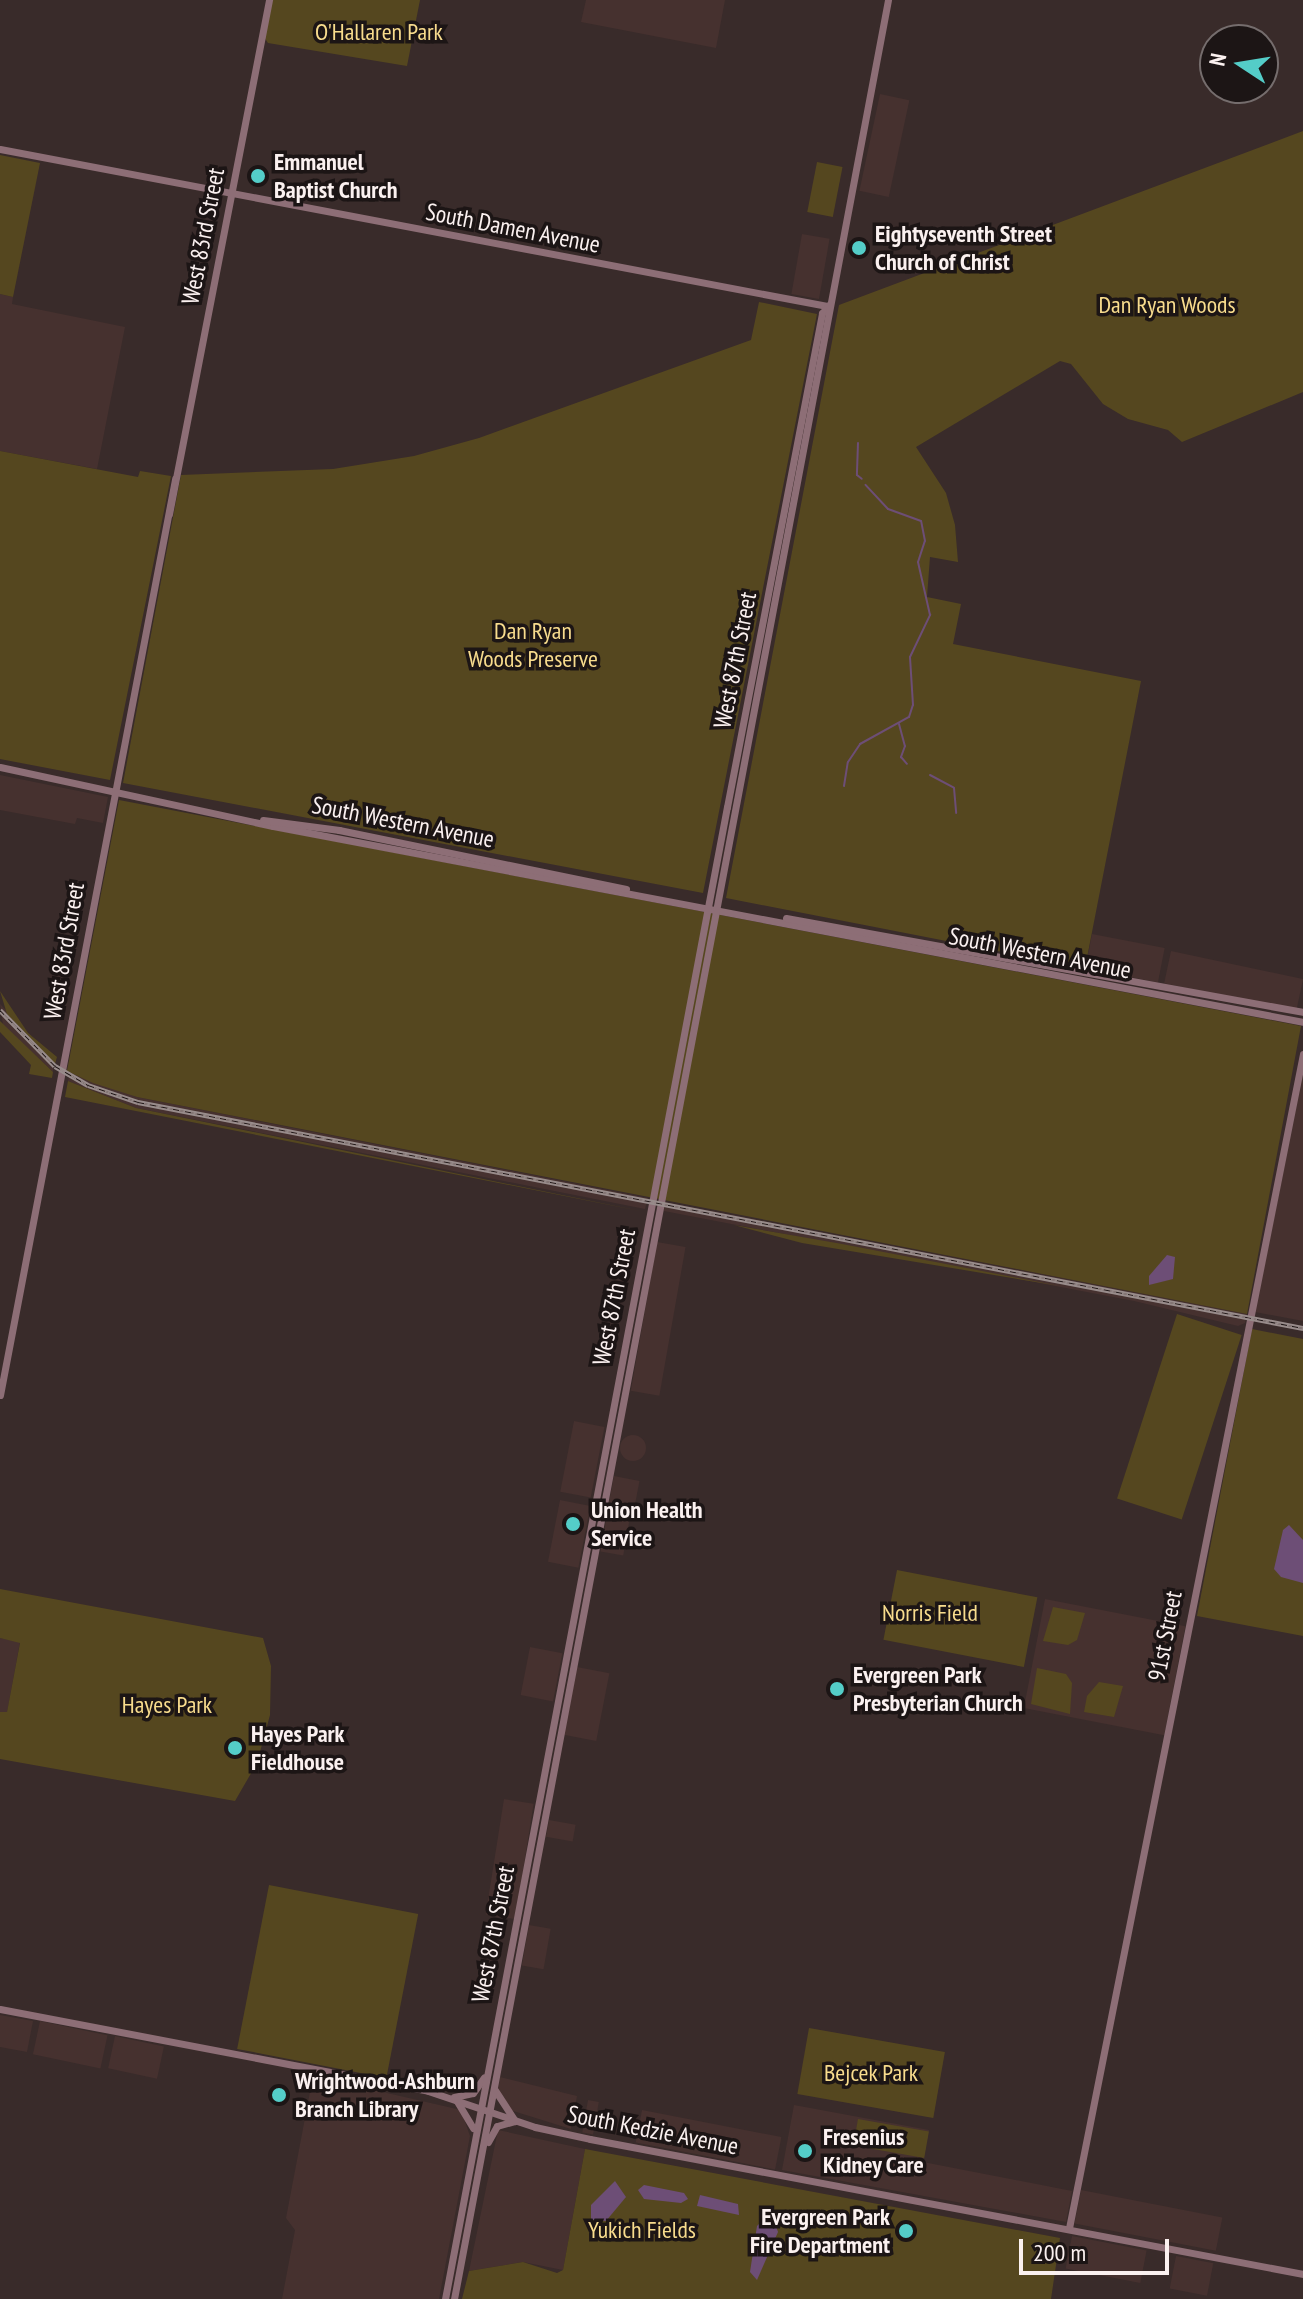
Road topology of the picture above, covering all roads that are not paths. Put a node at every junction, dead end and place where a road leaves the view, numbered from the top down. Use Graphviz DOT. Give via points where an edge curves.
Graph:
graph roads {
  1 [pos="269,0"];
  2 [pos="888,0"];
  3 [pos="0,149"];
  4 [pos="232,193"];
  5 [pos="829,305"];
  6 [pos="0,767"];
  7 [pos="115,790"];
  8 [pos="708,906"];
  9 [pos="718,907"];
  10 [pos="771,917"];
  11 [pos="1303,1012"];
  12 [pos="1303,1022"];
  13 [pos="1303,1054"];
  14 [pos="639,1293"];
  15 [pos="0,1395"];
  16 [pos="507,1966"];
  17 [pos="517,1968"];
  18 [pos="0,2009"];
  19 [pos="487,2071"];
  20 [pos="495,2088"];
  21 [pos="454,2097"];
  22 [pos="480,2108"];
  23 [pos="490,2112"];
  24 [pos="515,2121"];
  25 [pos="474,2138"];
  26 [pos="481,2159"];
  27 [pos="1069,2228"];
  28 [pos="1303,2274"];
  29 [pos="445,2299"];
  30 [pos="454,2299"];
  1 -- 4 [label="main road, West 83rd Street"];
  2 -- 5 [label="main road, West 87th Street"];
  3 -- 4 [label="main road, South Damen Avenue"];
  4 -- 5 [label="main road, South Damen Avenue" via="816,307"];
  4 -- 7 [label="main road, West 83rd Street"];
  5 -- 8 [label="main road, West 87th Street" via="822,313"];
  5 -- 9 [label="main road, West 87th Street"];
  6 -- 7 [label="main road, South Western Avenue"];
  7 -- 8 [label="main road, South Western Avenue"];
  7 -- 15 [label="main road, West 83rd Street"];
  8 -- 9 [label="main road, South Western Avenue"];
  8 -- 14 [label="main road, West 87th Street"];
  9 -- 10 [label="main road, South Western Avenue"];
  9 -- 14 [label="main road, West 87th Street"];
  10 -- 11 [label="main road, South Western Avenue" via="828,923"];
  10 -- 12 [label="main road, South Western Avenue" via="812,930"];
  13 -- 27 [label="main road, 91st Street"];
  14 -- 16 [label="main road, West 87th Street"];
  14 -- 17 [label="main road, West 87th Street"];
  16 -- 17 [label="main road"];
  16 -- 19 [label="main road, West 87th Street"];
  17 -- 20 [label="main road, West 87th Street"];
  18 -- 21 [label="main road, South Kedzie Avenue"];
  19 -- 21 [label="main road" via="473,2093"];
  19 -- 22 [label="main road, West 87th Street"];
  20 -- 23 [label="main road, West 87th Street"];
  20 -- 24 [label="main road" via="498,2103"];
  21 -- 22 [label="main road, South Kedzie Avenue"];
  21 -- 25 [label="main road" via="469,2116"];
  22 -- 23 [label="main road, South Kedzie Avenue"];
  22 -- 25 [label="main road, West 87th Street"];
  23 -- 24 [label="main road, South Kedzie Avenue"];
  23 -- 26 [label="main road, West 87th Street"];
  24 -- 26 [label="main road" via="497,2126"];
  24 -- 27 [label="main road, South Kedzie Avenue"];
  25 -- 29 [label="main road, West 87th Street"];
  26 -- 30 [label="main road, West 87th Street"];
  27 -- 28 [label="main road, South Kedzie Avenue"];
}
